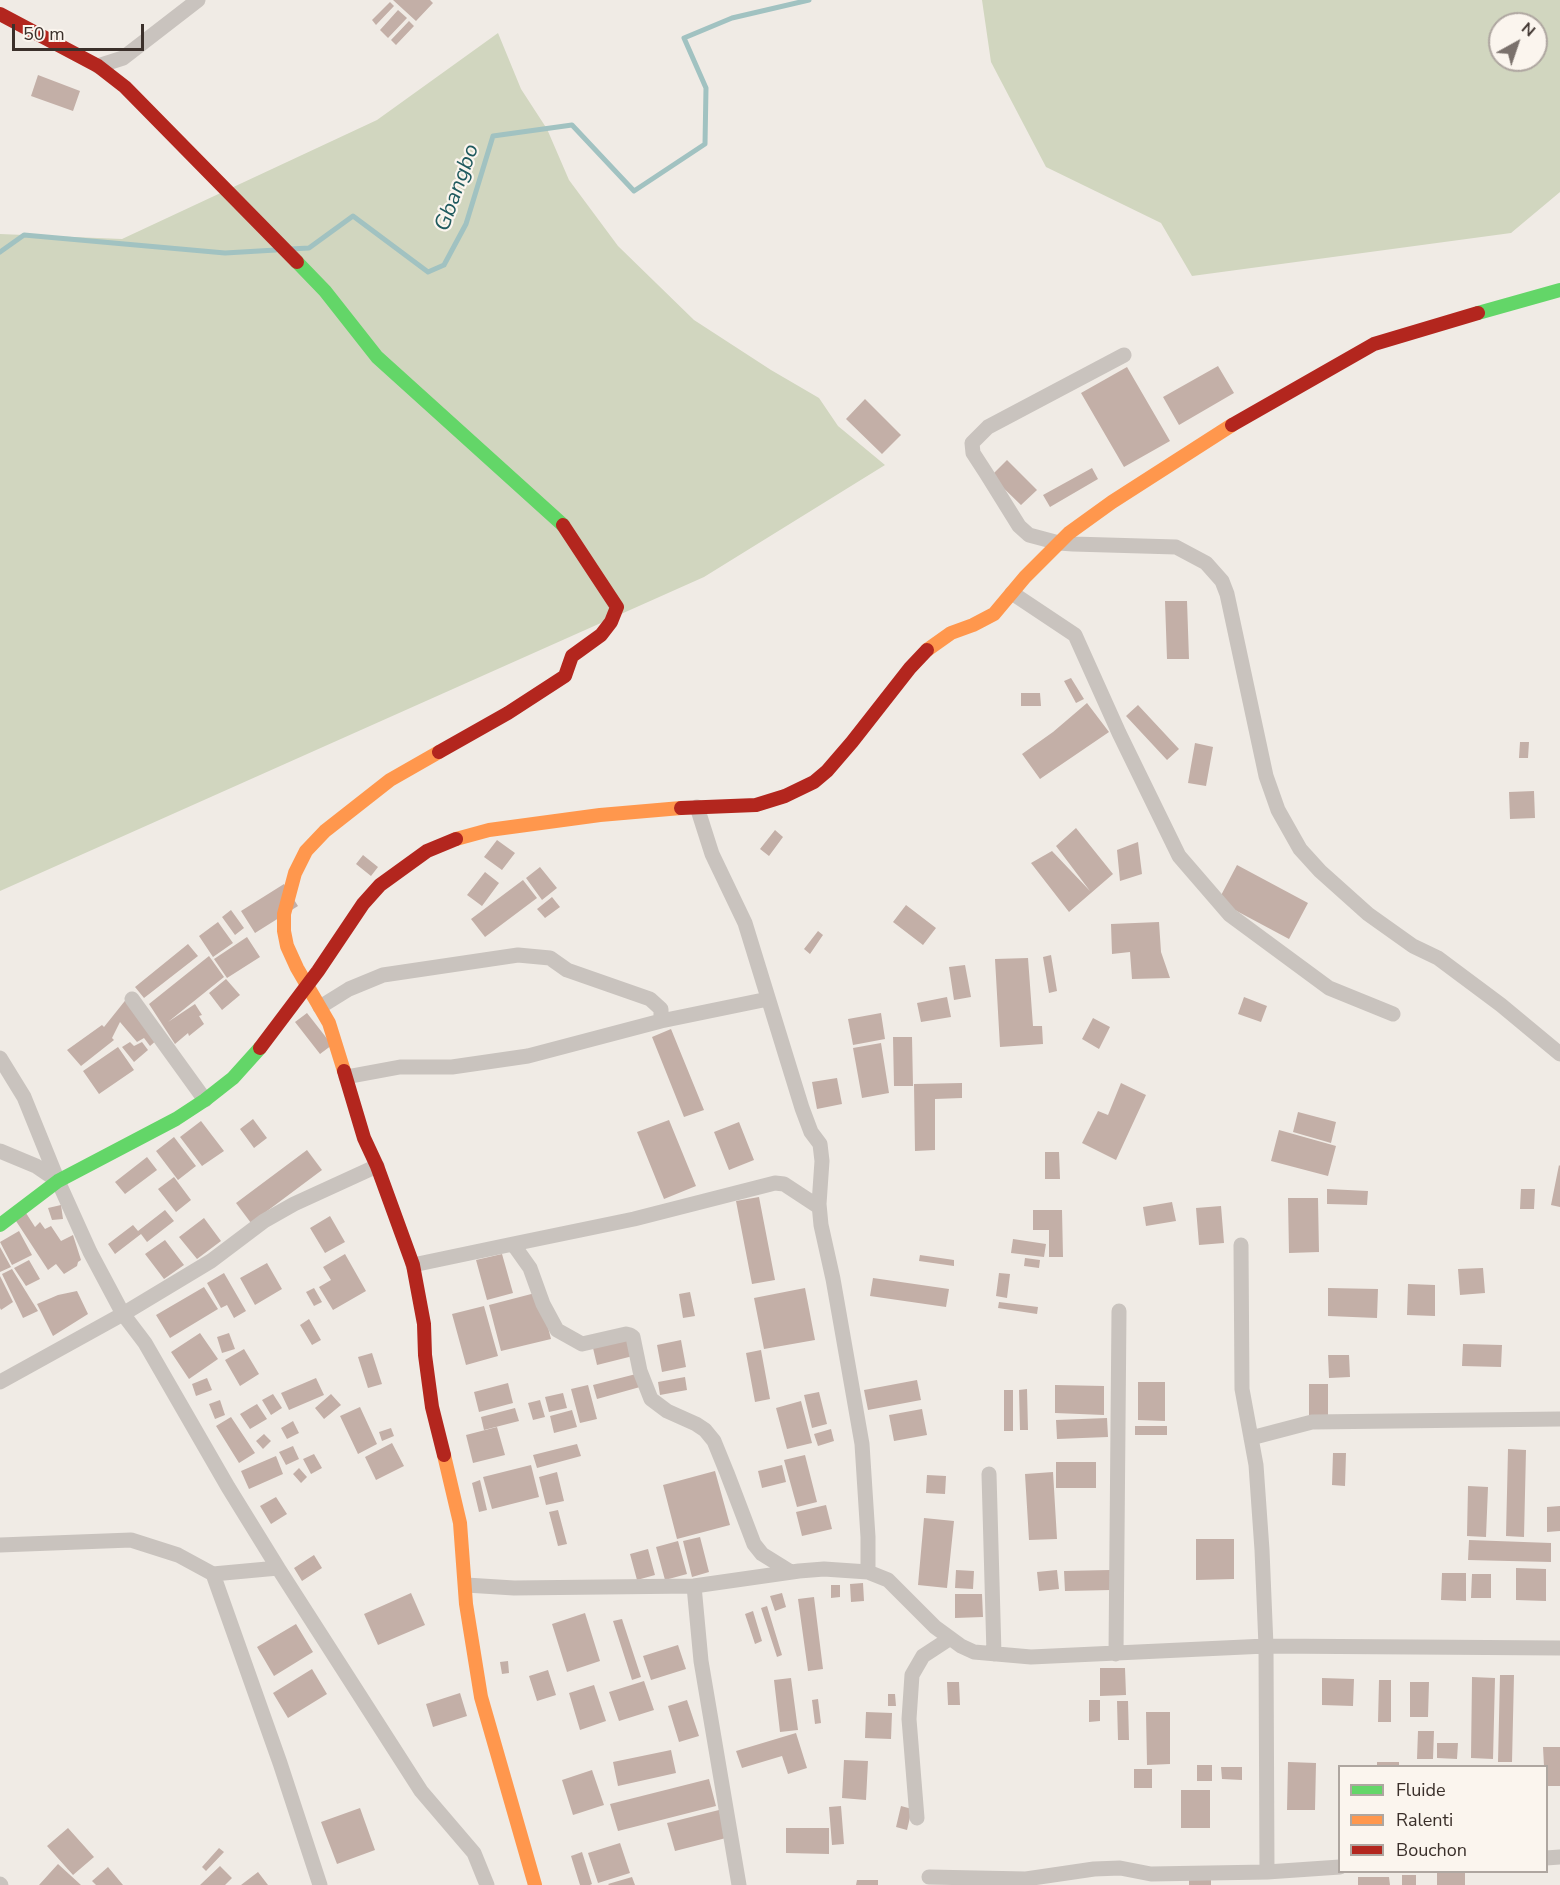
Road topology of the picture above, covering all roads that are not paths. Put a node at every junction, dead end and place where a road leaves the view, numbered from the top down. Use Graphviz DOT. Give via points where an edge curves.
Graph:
graph roads {
  1 [pos="198,0"];
  2 [pos="0,14"];
  3 [pos="98,66"];
  4 [pos="1560,290"];
  5 [pos="1124,355"];
  6 [pos="1059,543"];
  7 [pos="1012,593"];
  8 [pos="697,807"];
  9 [pos="308,984"];
  10 [pos="132,999"];
  11 [pos="768,999"];
  12 [pos="320,1007"];
  13 [pos="1393,1014"];
  14 [pos="661,1021"];
  15 [pos="1560,1054"];
  16 [pos="0,1058"];
  17 [pos="346,1077"];
  18 [pos="206,1100"];
  19 [pos="0,1151"];
  20 [pos="377,1166"];
  21 [pos="58,1181"];
  22 [pos="819,1207"];
  23 [pos="0,1225"];
  24 [pos="513,1244"];
  25 [pos="1241,1245"];
  26 [pos="413,1264"];
  27 [pos="1119,1311"];
  28 [pos="123,1314"];
  29 [pos="0,1382"];
  30 [pos="1560,1419"];
  31 [pos="1251,1438"];
  32 [pos="989,1474"];
  33 [pos="0,1545"];
  34 [pos="278,1568"];
  35 [pos="791,1572"];
  36 [pos="868,1572"];
  37 [pos="213,1574"];
  38 [pos="466,1585"];
  39 [pos="694,1586"];
  40 [pos="949,1639"];
  41 [pos="1266,1646"];
  42 [pos="1560,1648"];
  43 [pos="1116,1653"];
  44 [pos="994,1654"];
  45 [pos="917,1818"];
  46 [pos="1338,1867"];
  47 [pos="1267,1872"];
  48 [pos="929,1877"];
  49 [pos="320,1885"];
  50 [pos="487,1885"];
  51 [pos="535,1885"];
  52 [pos="739,1885"];
  1 -- 3 [label="street" via="123,58"];
  2 -- 3 [label="street"];
  3 -- 9 [label="street" via="124,87 325,291 394,374 567,529 617,607 601,635 572,656 565,676 390,780 344,814 306,851 295,873 284,914 284,931 292,957"];
  4 -- 6 [label="street" via="1374,344 1245,416 1112,502"];
  5 -- 6 [label="street" via="988,427 972,443 973,453 1019,526 1029,534"];
  6 -- 7 [label="street"];
  6 -- 15 [label="street" via="1176,547 1206,563 1227,594 1266,776 1278,810 1300,849 1368,914 1413,946 1438,958"];
  7 -- 8 [label="street" via="994,614 931,646 814,782 756,805"];
  7 -- 13 [label="street" via="1075,635 1179,856 1230,915 1329,988"];
  8 -- 9 [label="street" via="489,830 427,851 380,885 363,904"];
  8 -- 11 [label="street" via="712,854 745,923"];
  9 -- 12 [label="street"];
  9 -- 18 [label="street" via="253,1057"];
  10 -- 18 [label="street"];
  11 -- 14 [label="street"];
  11 -- 22 [label="street" via="802,1108 820,1144"];
  12 -- 14 [label="street" via="350,988 383,975 518,955 550,958 567,970 650,999 661,1009"];
  12 -- 17 [label="street"];
  14 -- 17 [label="street" via="528,1056 452,1067 400,1067"];
  16 -- 21 [label="street" via="24,1097"];
  17 -- 20 [label="street" via="364,1138"];
  18 -- 21 [label="street"];
  19 -- 21 [label="street" via="36,1166"];
  20 -- 26 [label="street"];
  20 -- 28 [label="street" via="264,1221 211,1261"];
  21 -- 23 [label="street"];
  21 -- 28 [label="street"];
  22 -- 24 [label="street" via="784,1184 775,1183 634,1219"];
  22 -- 36 [label="street" via="862,1443"];
  24 -- 26 [label="street"];
  24 -- 35 [label="street" via="530,1268 557,1330 582,1344 626,1334 633,1337 651,1399 705,1430 728,1473 754,1544 762,1554"];
  25 -- 31 [label="street" via="1242,1389"];
  26 -- 38 [label="street" via="424,1324 424,1356 432,1407 460,1523"];
  27 -- 43 [label="street"];
  28 -- 29 [label="street"];
  28 -- 34 [label="street" via="145,1343"];
  30 -- 31 [label="street" via="1312,1422"];
  31 -- 41 [label="street" via="1258,1489"];
  32 -- 44 [label="street"];
  33 -- 37 [label="street" via="131,1540 178,1555"];
  34 -- 37 [label="street"];
  34 -- 50 [label="street" via="421,1791 474,1853"];
  35 -- 36 [label="street"];
  35 -- 39 [label="street"];
  36 -- 40 [label="street" via="888,1580"];
  37 -- 49 [label="street"];
  38 -- 39 [label="street"];
  38 -- 51 [label="street" via="481,1696"];
  39 -- 52 [label="street" via="701,1661"];
  40 -- 44 [label="street" via="974,1652"];
  40 -- 45 [label="street" via="923,1656 912,1676 909,1719"];
  41 -- 42 [label="street"];
  41 -- 43 [label="street"];
  41 -- 47 [label="street"];
  43 -- 44 [label="street" via="1031,1657"];
  46 -- 47 [label="street"];
  47 -- 48 [label="street" via="1151,1874 1120,1868 1026,1879"];
}
